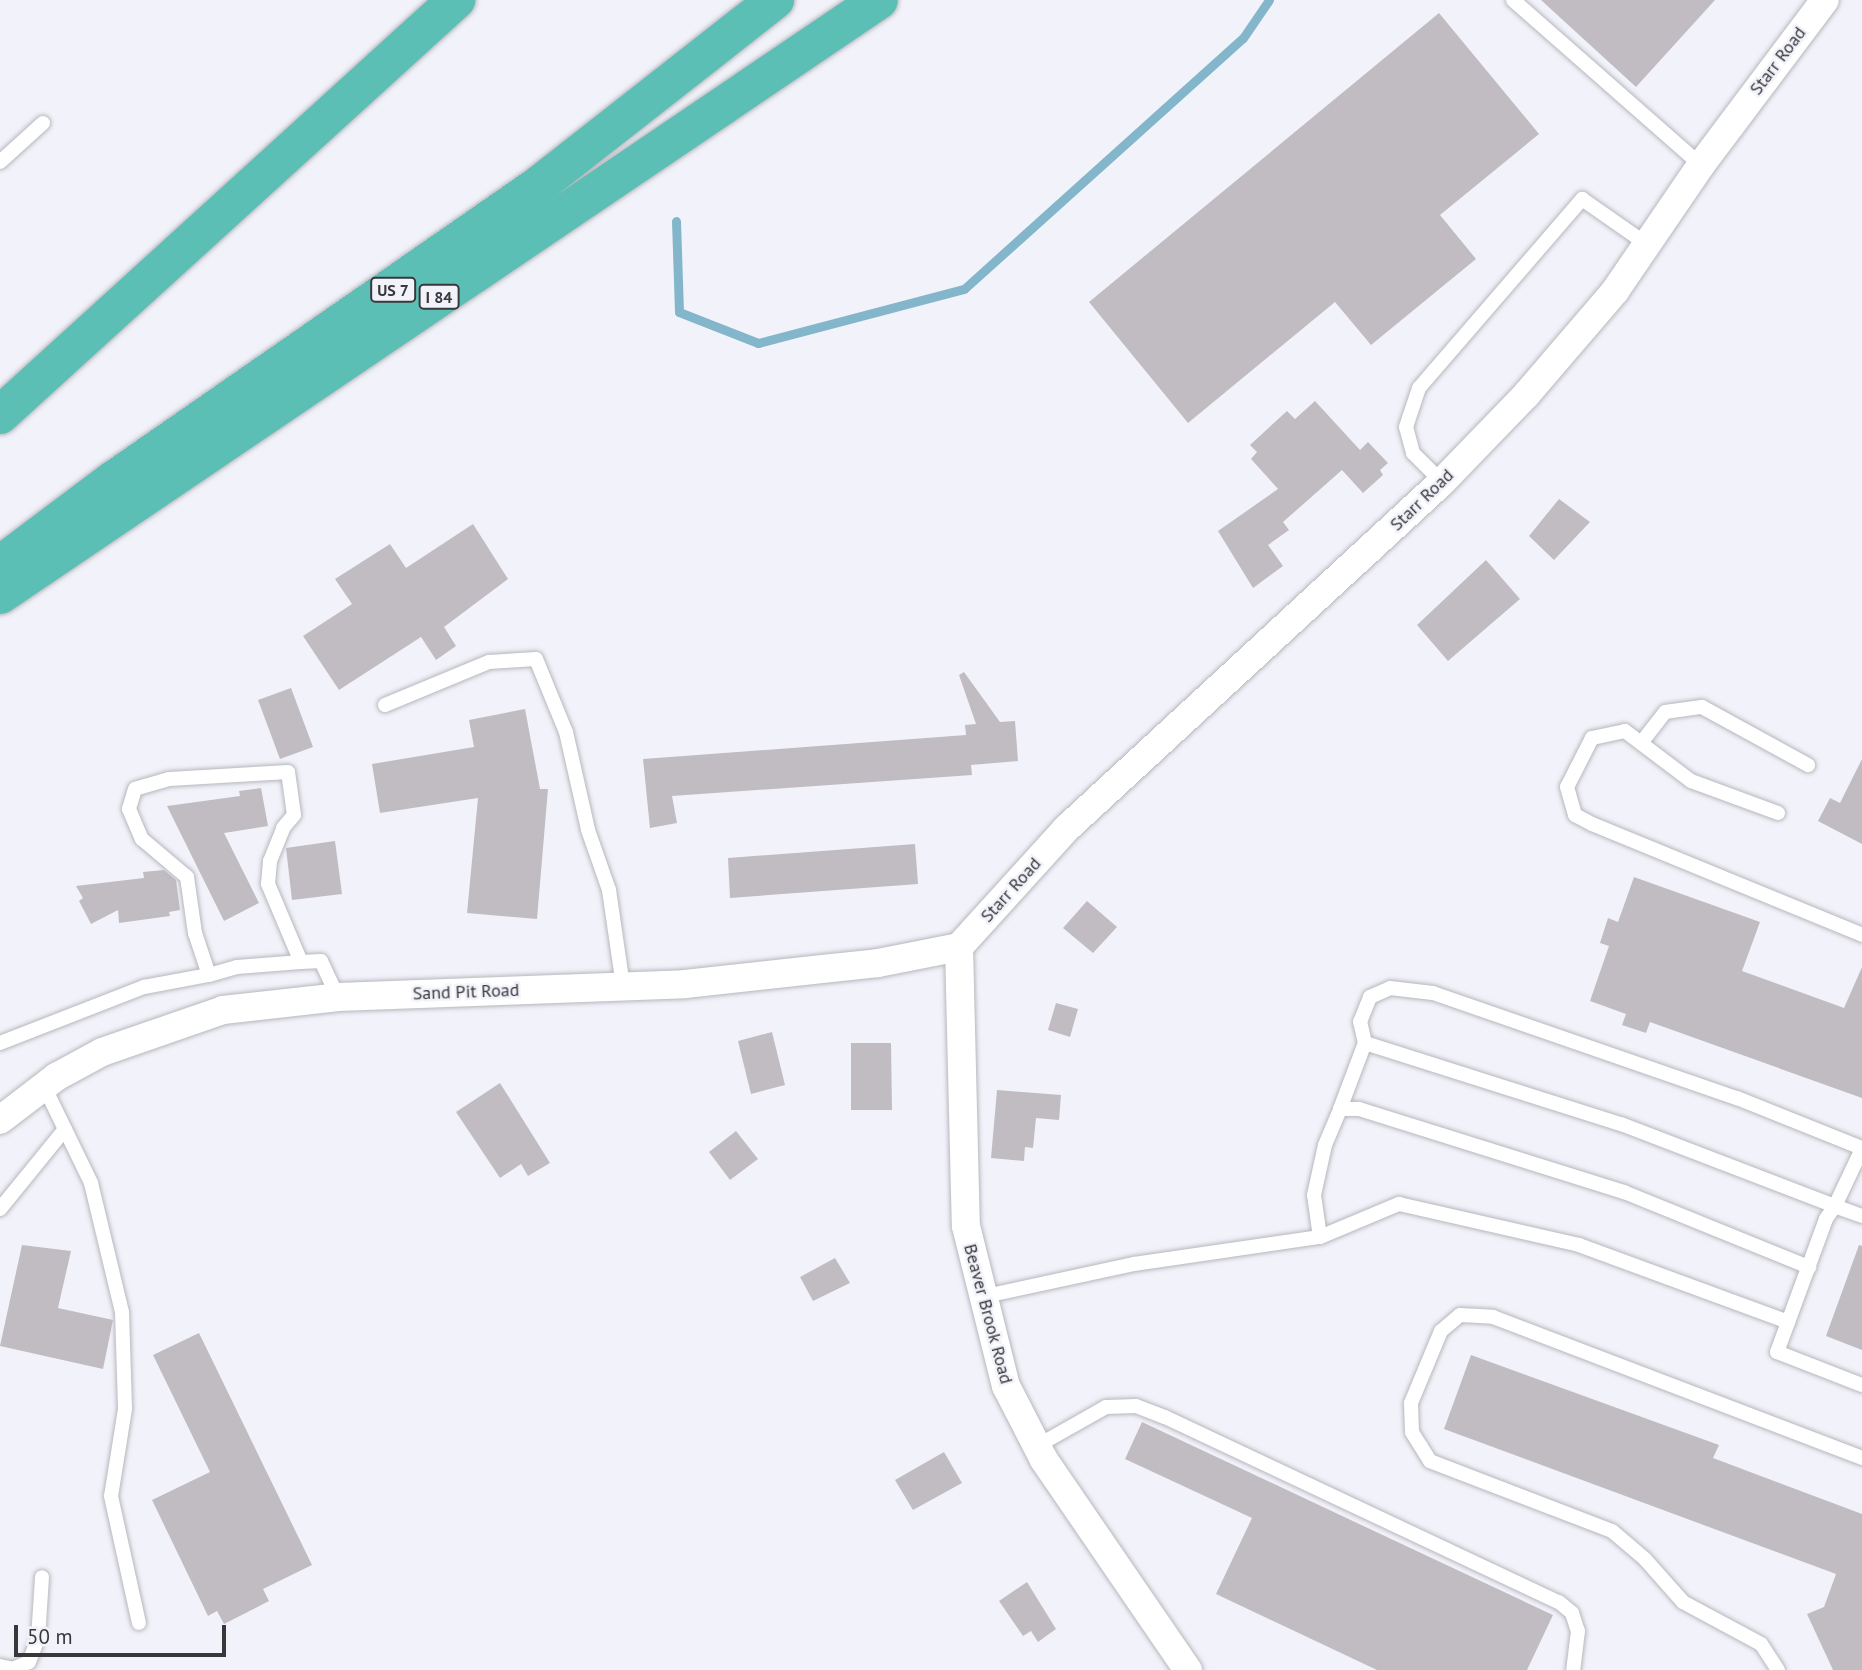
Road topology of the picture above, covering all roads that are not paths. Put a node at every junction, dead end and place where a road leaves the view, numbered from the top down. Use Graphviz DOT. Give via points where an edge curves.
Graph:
graph roads {
  1 [pos="447,0"];
  2 [pos="456,0"];
  3 [pos="775,0"];
  4 [pos="879,0"];
  5 [pos="1513,0"];
  6 [pos="1825,0"];
  7 [pos="373,75"];
  8 [pos="43,123"];
  9 [pos="0,162"];
  10 [pos="1701,166"];
  11 [pos="1648,246"];
  12 [pos="0,415"];
  13 [pos="1442,482"];
  14 [pos="0,565"];
  15 [pos="0,595"];
  16 [pos="385,705"];
  17 [pos="1642,743"];
  18 [pos="1808,765"];
  19 [pos="1778,813"];
  20 [pos="1862,935"];
  21 [pos="959,947"];
  22 [pos="301,962"];
  23 [pos="209,975"];
  24 [pos="624,986"];
  25 [pos="338,997"];
  26 [pos="0,1043"];
  27 [pos="1365,1043"];
  28 [pos="44,1086"];
  29 [pos="1340,1109"];
  30 [pos="0,1119"];
  31 [pos="65,1129"];
  32 [pos="1862,1148"];
  33 [pos="1835,1206"];
  34 [pos="0,1209"];
  35 [pos="1862,1216"];
  36 [pos="1320,1237"];
  37 [pos="1809,1266"];
  38 [pos="980,1297"];
  39 [pos="1788,1322"];
  40 [pos="1862,1385"];
  41 [pos="1037,1446"];
  42 [pos="1862,1458"];
  43 [pos="42,1577"];
  44 [pos="139,1623"];
  45 [pos="0,1666"];
  46 [pos="1188,1670"];
  47 [pos="1573,1670"];
  48 [pos="1778,1670"];
  1 -- 7 [label="highway"];
  2 -- 7 [label="highway"];
  3 -- 14 [label="highway, US 7" via="539,185 112,481"];
  4 -- 15 [label="highway, I 84"];
  5 -- 10 [label="lane"];
  6 -- 10 [label="street, Starr Road"];
  7 -- 12 [label="highway"];
  8 -- 9 [label="lane"];
  10 -- 11 [label="street, Starr Road"];
  11 -- 13 [label="street, Starr Road" via="1525,395"];
  11 -- 13 [label="lane" via="1582,199 1419,388 1406,427 1413,453"];
  13 -- 21 [label="street, Starr Road" via="1067,828"];
  16 -- 24 [label="lane" via="489,662 536,659 566,732 589,830 609,890"];
  17 -- 18 [label="lane" via="1665,712 1702,707"];
  17 -- 19 [label="lane" via="1691,781"];
  17 -- 20 [label="lane" via="1625,731 1592,738 1567,787 1575,815"];
  21 -- 24 [label="street, Sand Pit Road" via="878,963"];
  21 -- 38 [label="street, Beaver Brook Road" via="966,1226"];
  22 -- 23 [label="lane" via="237,967"];
  22 -- 23 [label="lane" via="268,884 270,861 283,828 294,815 288,772 169,779 135,789 129,809 142,839 187,877 195,933"];
  22 -- 25 [label="lane" via="321,961"];
  23 -- 26 [label="lane" via="144,987"];
  24 -- 25 [label="street, Sand Pit Road"];
  25 -- 28 [label="street, Sand Pit Road" via="223,1010 102,1052"];
  27 -- 29 [label="lane"];
  27 -- 32 [label="lane" via="1360,1022 1370,997 1390,988 1433,993 1737,1098"];
  27 -- 33 [label="lane" via="1622,1124"];
  28 -- 30 [label="street, Sand Pit Road"];
  28 -- 31 [label="lane"];
  29 -- 36 [label="lane" via="1314,1195"];
  29 -- 37 [label="lane" via="1381,1114 1571,1174"];
  31 -- 34 [label="lane"];
  31 -- 44 [label="lane" via="91,1182 122,1312 125,1409 111,1496"];
  32 -- 33 [label="lane"];
  33 -- 35 [label="lane"];
  33 -- 37 [label="lane"];
  36 -- 38 [label="lane" via="1134,1264"];
  36 -- 39 [label="lane" via="1399,1204 1579,1245"];
  37 -- 39 [label="lane"];
  38 -- 41 [label="street, Beaver Brook Road" via="1006,1386"];
  39 -- 40 [label="lane" via="1777,1352"];
  41 -- 46 [label="street, Beaver Brook Road"];
  41 -- 47 [label="lane" via="1106,1407 1136,1406 1165,1417 1559,1602 1572,1613 1578,1631"];
  42 -- 48 [label="lane" via="1493,1317 1460,1315 1441,1331 1411,1403 1412,1432 1430,1461 1612,1531 1645,1559 1682,1602 1761,1644"];
  43 -- 45 [label="lane" via="38,1639 29,1662 13,1669"];
}
